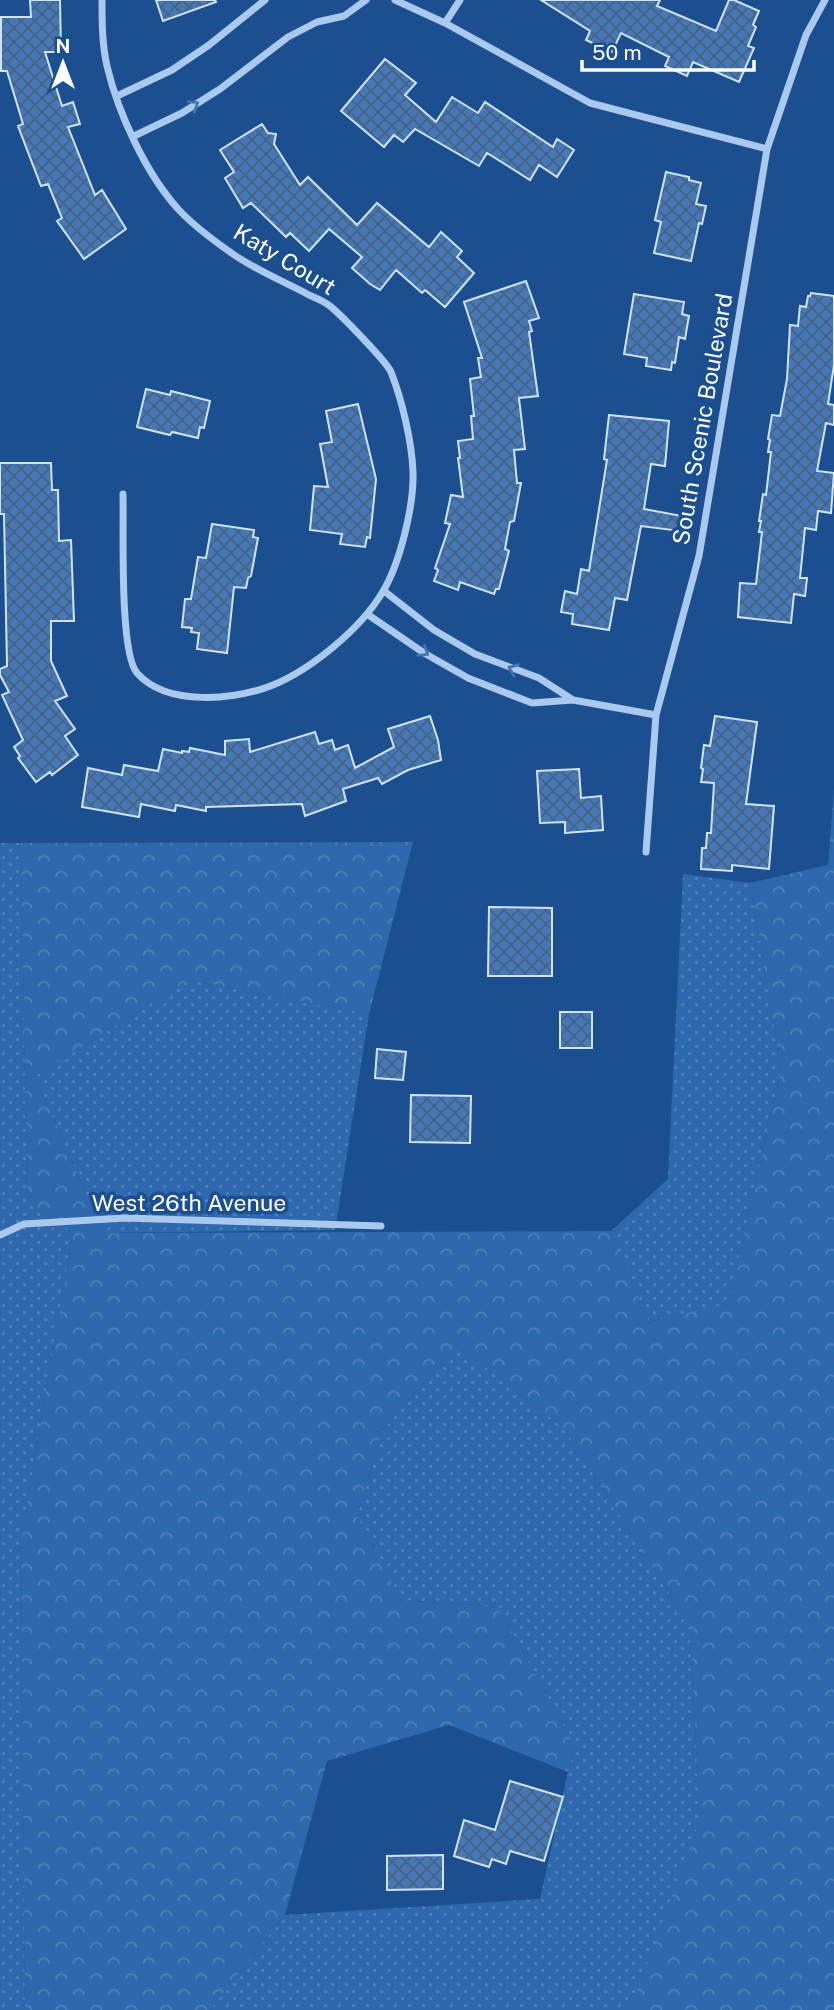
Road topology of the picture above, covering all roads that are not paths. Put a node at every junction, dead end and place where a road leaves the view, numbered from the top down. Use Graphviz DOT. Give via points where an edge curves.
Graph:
graph roads {
  1 [pos="102,0"];
  2 [pos="265,0"];
  3 [pos="366,0"];
  4 [pos="395,0"];
  5 [pos="460,0"];
  6 [pos="825,0"];
  7 [pos="446,23"];
  8 [pos="117,96"];
  9 [pos="134,136"];
  10 [pos="766,149"];
  11 [pos="123,495"];
  12 [pos="384,591"];
  13 [pos="367,614"];
  14 [pos="573,700"];
  15 [pos="656,715"];
  16 [pos="646,852"];
  17 [pos="381,1226"];
  18 [pos="0,1235"];
  1 -- 8 [label="street, Katy Court" via="107,65"];
  2 -- 8 [label="street" via="172,70"];
  9 -- 3 [label="street, one-way" via="220,89 288,37 317,22 344,16"];
  4 -- 7 [label="street"];
  5 -- 7 [label="street"];
  6 -- 10 [label="street, South Scenic Boulevard" via="806,35"];
  7 -- 10 [label="street" via="590,103"];
  8 -- 9 [label="street, Katy Court"];
  9 -- 12 [label="street, Katy Court" via="153,175 180,211 232,254 330,306 390,369 413,472 406,532"];
  10 -- 15 [label="street, South Scenic Boulevard" via="699,556"];
  11 -- 13 [label="street, Katy Court" via="130,653 136,672 161,690 189,698 227,696 273,685 319,659"];
  12 -- 13 [label="street, Katy Court"];
  14 -- 12 [label="street, one-way" via="539,678 475,654 434,630"];
  13 -- 14 [label="street, one-way" via="468,678 532,703"];
  14 -- 15 [label="street"];
  15 -- 16 [label="street, South Scenic Boulevard"];
  17 -- 18 [label="street, West 26th Avenue" via="125,1218 24,1224"];
}
